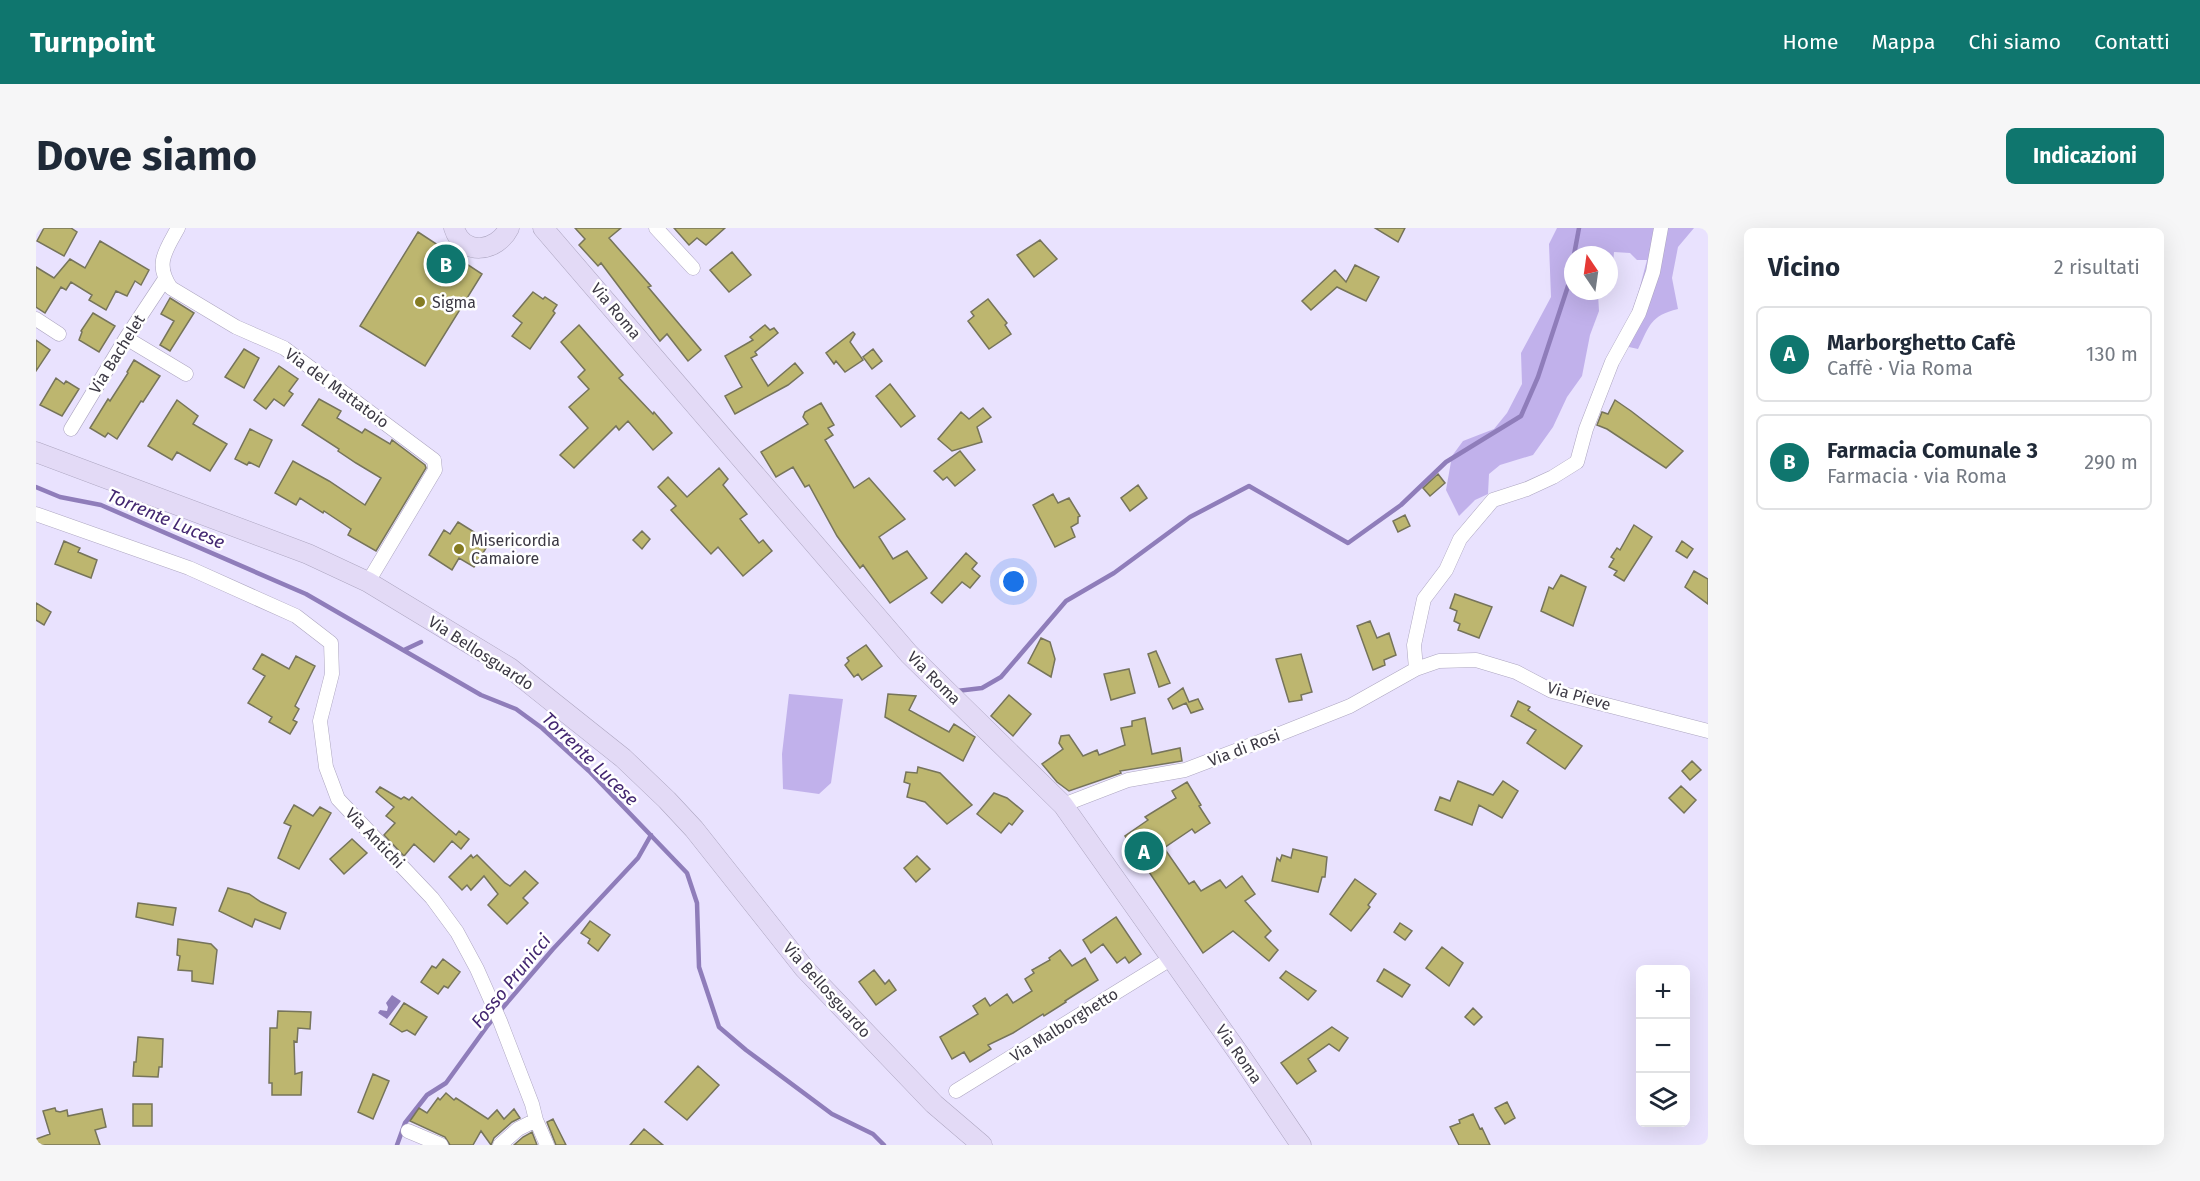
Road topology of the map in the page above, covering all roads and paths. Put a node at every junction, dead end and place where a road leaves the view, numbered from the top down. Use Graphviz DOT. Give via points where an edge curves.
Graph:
graph roads {
  1 [pos="178,228"];
  2 [pos="454,228"];
  3 [pos="509,228"];
  4 [pos="543,228"];
  5 [pos="656,228"];
  6 [pos="1661,228"];
  7 [pos="693,268"];
  8 [pos="165,279"];
  9 [pos="36,319"];
  10 [pos="59,334"];
  11 [pos="126,338"];
  12 [pos="186,374"];
  13 [pos="71,429"];
  14 [pos="36,452"];
  15 [pos="36,514"];
  16 [pos="368,582"];
  17 [pos="1416,669"];
  18 [pos="1708,730"];
  19 [pos="1063,805"];
  20 [pos="1172,958"];
  21 [pos="956,1091"];
  22 [pos="536,1120"];
  23 [pos="408,1131"];
  24 [pos="441,1145"];
  25 [pos="500,1145"];
  26 [pos="547,1145"];
  27 [pos="982,1145"];
  28 [pos="1301,1145"];
  1 -- 8 [label="street" via="162,257"];
  2 -- 3 [label="street" via="461,241 480,248 498,243"];
  4 -- 19 [label="street, Via Roma" via="909,654"];
  5 -- 7 [label="street"];
  6 -- 17 [label="street" via="1653,272 1639,313 1612,362 1577,462 1527,489 1493,500 1461,539 1446,570 1424,599 1414,645"];
  8 -- 11 [label="street, Via Bachelet"];
  8 -- 16 [label="street, Via del Mattatoio" via="171,288 225,321 284,348 434,460 435,470"];
  9 -- 10 [label="street"];
  11 -- 12 [label="street"];
  11 -- 13 [label="street, Via Bachelet"];
  14 -- 16 [label="street, Via Bellosguardo" via="308,554"];
  15 -- 22 [label="street, Via Antichi" via="199,572 296,616 331,643 332,674 320,721 326,767 338,799 438,906 457,932 500,1022"];
  16 -- 27 [label="street, Via Bellosguardo" via="510,668 623,758 694,829 804,968 934,1104"];
  17 -- 18 [label="street, Via Pieve" via="1439,661 1476,660 1516,672 1552,691"];
  17 -- 19 [label="street, Via di Rosi" via="1350,706 1276,735 1185,770 1128,780"];
  19 -- 20 [label="street, Via Roma"];
  20 -- 21 [label="street, Via Malborghetto"];
  20 -- 28 [label="street, Via Roma"];
  22 -- 25 [label="street"];
  22 -- 26 [label="street, Via Antichi"];
  23 -- 24 [label="street"];
}
